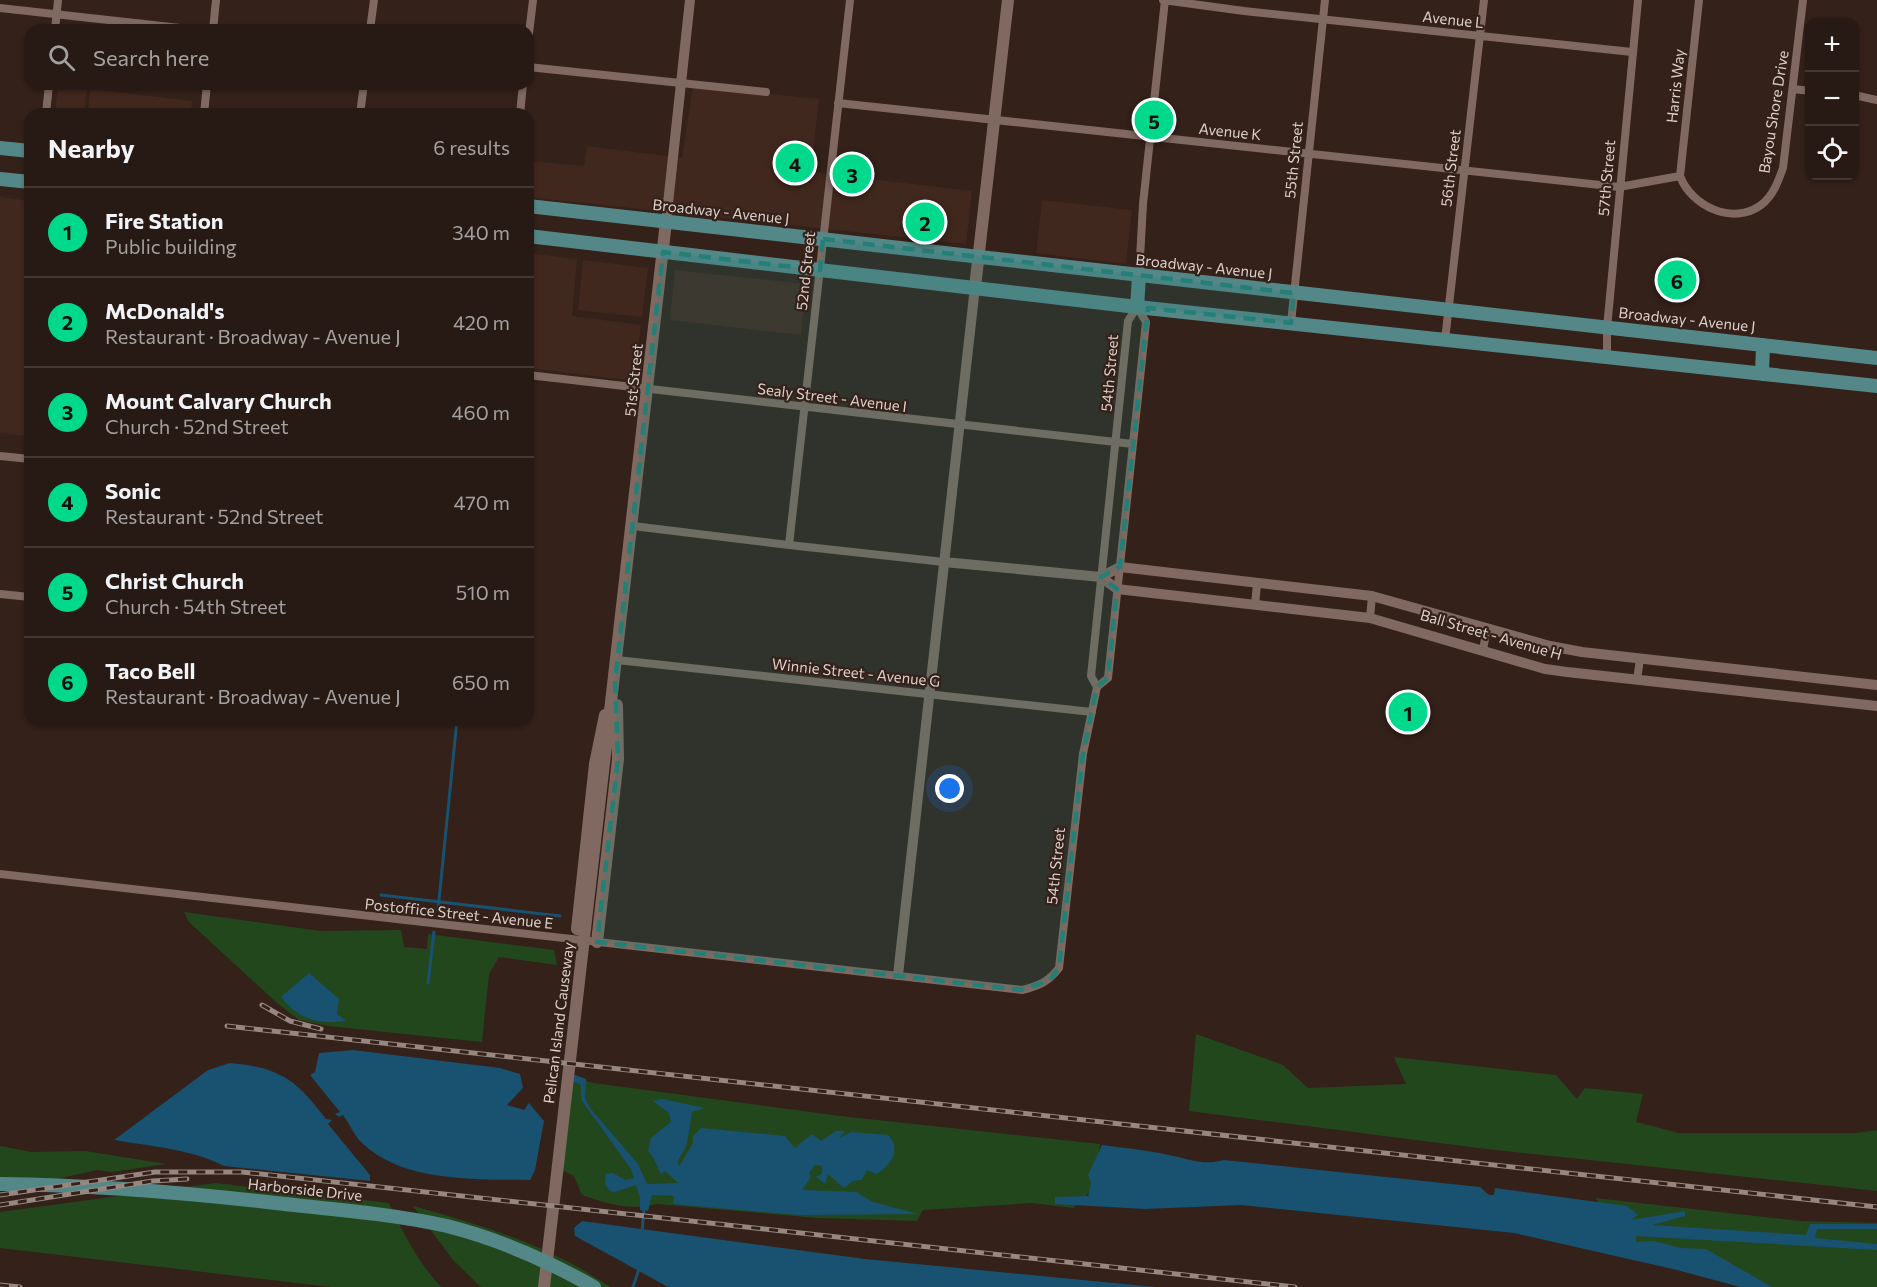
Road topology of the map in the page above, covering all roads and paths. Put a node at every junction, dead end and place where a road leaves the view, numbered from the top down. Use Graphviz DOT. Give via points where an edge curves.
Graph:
graph roads {
  1 [pos="58,0"];
  2 [pos="216,0"];
  3 [pos="374,0"];
  4 [pos="529,0"];
  5 [pos="690,0"];
  6 [pos="850,0"];
  7 [pos="1008,0"];
  8 [pos="1164,0"];
  9 [pos="1325,0"];
  10 [pos="1484,0"];
  11 [pos="1638,0"];
  12 [pos="1699,0"];
  13 [pos="1803,0"];
  14 [pos="0,8"];
  15 [pos="57,14"];
  16 [pos="1323,19"];
  17 [pos="56,24"];
  18 [pos="145,24"];
  19 [pos="214,24"];
  20 [pos="371,24"];
  21 [pos="528,24"];
  22 [pos="1480,36"];
  23 [pos="1632,52"];
  24 [pos="534,68"];
  25 [pos="681,84"];
  26 [pos="1793,89"];
  27 [pos="48,90"];
  28 [pos="206,90"];
  29 [pos="363,90"];
  30 [pos="522,90"];
  31 [pos="1805,90"];
  32 [pos="766,92"];
  33 [pos="1859,96"];
  34 [pos="1877,100"];
  35 [pos="838,103"];
  36 [pos="47,108"];
  37 [pos="205,108"];
  38 [pos="361,108"];
  39 [pos="521,108"];
  40 [pos="994,120"];
  41 [pos="1151,136"];
  42 [pos="0,148"];
  43 [pos="24,150"];
  44 [pos="1308,154"];
  45 [pos="1465,171"];
  46 [pos="1680,176"];
  47 [pos="0,179"];
  48 [pos="24,181"];
  49 [pos="1619,187"];
  50 [pos="534,207"];
  51 [pos="666,222"];
  52 [pos="534,237"];
  53 [pos="824,239"];
  54 [pos="663,252"];
  55 [pos="979,257"];
  56 [pos="820,270"];
  57 [pos="1139,276"];
  58 [pos="975,287"];
  59 [pos="1294,293"];
  60 [pos="1137,307"];
  61 [pos="1449,310"];
  62 [pos="1291,322"];
  63 [pos="1606,328"];
  64 [pos="1445,340"];
  65 [pos="1763,345"];
  66 [pos="1607,358"];
  67 [pos="1877,358"];
  68 [pos="1762,374"];
  69 [pos="534,376"];
  70 [pos="1877,386"];
  71 [pos="648,389"];
  72 [pos="806,408"];
  73 [pos="960,426"];
  74 [pos="1117,442"];
  75 [pos="1133,444"];
  76 [pos="0,456"];
  77 [pos="24,458"];
  78 [pos="633,526"];
  79 [pos="789,545"];
  80 [pos="944,562"];
  81 [pos="1120,567"];
  82 [pos="1101,577"];
  83 [pos="1257,584"];
  84 [pos="1117,590"];
  85 [pos="0,594"];
  86 [pos="24,596"];
  87 [pos="1372,596"];
  88 [pos="1255,605"];
  89 [pos="1370,618"];
  90 [pos="1487,628"];
  91 [pos="1483,650"];
  92 [pos="1640,659"];
  93 [pos="617,660"];
  94 [pos="1787,676"];
  95 [pos="1637,680"];
  96 [pos="615,682"];
  97 [pos="1877,685"];
  98 [pos="1097,687"];
  99 [pos="930,694"];
  100 [pos="1785,696"];
  101 [pos="1877,706"];
  102 [pos="1092,712"];
  103 [pos="605,762"];
  104 [pos="0,874"];
  105 [pos="576,940"];
  106 [pos="597,942"];
  107 [pos="898,975"];
  108 [pos="1022,990"];
  109 [pos="0,1184"];
  110 [pos="546,1260"];
  111 [pos="544,1287"];
  112 [pos="594,1287"];
  1 -- 15 [label="street"];
  2 -- 19 [label="street"];
  3 -- 20 [label="street"];
  4 -- 21 [label="street"];
  5 -- 25 [label="street, 51st Street"];
  6 -- 35 [label="street, 52nd Street"];
  7 -- 40 [label="main road"];
  8 -- 16 [label="street, Avenue L"];
  8 -- 41 [label="street"];
  9 -- 16 [label="street, 55th Street"];
  10 -- 22 [label="street, 56th Street"];
  11 -- 23 [label="street, 57th Street"];
  12 -- 46 [label="street, Harris Way"];
  13 -- 26 [label="street, Bayou Shore Drive"];
  14 -- 15 [label="street"];
  15 -- 17 [label="street"];
  15 -- 18 [label="street"];
  16 -- 22 [label="street, Avenue L"];
  16 -- 44 [label="street, 55th Street"];
  22 -- 23 [label="street, Avenue L"];
  22 -- 45 [label="street, 56th Street"];
  23 -- 49 [label="street, 57th Street"];
  24 -- 25 [label="street"];
  25 -- 32 [label="street"];
  25 -- 51 [label="street, 51st Street"];
  26 -- 31 [label="street"];
  26 -- 46 [label="street, Bayou Shore Drive" via="1783,168 1775,190 1762,204 1747,213 1727,214 1685,190"];
  27 -- 36 [label="street"];
  28 -- 37 [label="street"];
  29 -- 38 [label="street"];
  30 -- 39 [label="street"];
  33 -- 34 [label="street"];
  35 -- 40 [label="street, Avenue K"];
  35 -- 53 [label="street, 52nd Street"];
  40 -- 41 [label="street, Avenue K"];
  40 -- 55 [label="main road"];
  41 -- 44 [label="street, Avenue K"];
  41 -- 57 [label="street"];
  42 -- 43 [label="main road"];
  44 -- 45 [label="street, Avenue K"];
  44 -- 59 [label="street, 55th Street"];
  45 -- 49 [label="street, Avenue K"];
  45 -- 61 [label="street, 56th Street"];
  46 -- 49 [label="street"];
  47 -- 48 [label="main road"];
  49 -- 63 [label="street, 57th Street"];
  50 -- 51 [label="main road, Broadway - Avenue J"];
  51 -- 53 [label="main road, Broadway - Avenue J"];
  51 -- 54 [label="main road, 51st Street"];
  52 -- 54 [label="main road"];
  53 -- 55 [label="main road, Broadway - Avenue J"];
  53 -- 56 [label="street, 52nd Street"];
  54 -- 56 [label="main road"];
  54 -- 71 [label="main road, 51st Street"];
  55 -- 57 [label="main road, Broadway - Avenue J"];
  55 -- 58 [label="main road"];
  56 -- 58 [label="main road"];
  56 -- 72 [label="street, 52nd Street"];
  57 -- 59 [label="main road, Broadway - Avenue J"];
  57 -- 60 [label="main road"];
  58 -- 60 [label="main road"];
  58 -- 73 [label="street"];
  59 -- 61 [label="main road, Broadway - Avenue J"];
  59 -- 62 [label="street, 55th Street"];
  60 -- 62 [label="main road"];
  60 -- 74 [label="street, 54th Street" via="1128,321"];
  60 -- 75 [label="street, 54th Street" via="1146,322"];
  61 -- 63 [label="main road, Broadway - Avenue J"];
  61 -- 64 [label="street, 56th Street"];
  62 -- 64 [label="main road"];
  63 -- 65 [label="main road, Broadway - Avenue J"];
  63 -- 66 [label="street, 57th Street"];
  64 -- 66 [label="main road"];
  65 -- 67 [label="main road, Broadway - Avenue J"];
  65 -- 68 [label="main road"];
  66 -- 68 [label="main road"];
  68 -- 70 [label="main road"];
  69 -- 71 [label="street, Sealy Street - Avenue I"];
  71 -- 72 [label="street, Sealy Street - Avenue I"];
  71 -- 78 [label="main road, 51st Street"];
  72 -- 73 [label="street, Sealy Street - Avenue I"];
  72 -- 79 [label="street, 52nd Street"];
  73 -- 74 [label="street, Sealy Street - Avenue I"];
  73 -- 80 [label="street"];
  74 -- 75 [label="street, Sealy Street - Avenue I"];
  74 -- 82 [label="street, 54th Street"];
  75 -- 81 [label="street, 54th Street"];
  76 -- 77 [label="street"];
  78 -- 79 [label="street"];
  78 -- 93 [label="main road, 51st Street"];
  79 -- 80 [label="street"];
  80 -- 82 [label="street"];
  80 -- 99 [label="street"];
  81 -- 82 [label="street"];
  81 -- 83 [label="street, Ball Street - Avenue H"];
  81 -- 84 [label="street, 54th Street"];
  82 -- 84 [label="street"];
  82 -- 98 [label="street, 54th Street" via="1091,676"];
  83 -- 87 [label="street, Ball Street - Avenue H"];
  83 -- 88 [label="street"];
  84 -- 88 [label="street, Ball Street - Avenue H"];
  84 -- 98 [label="street, 54th Street" via="1108,678"];
  85 -- 86 [label="street"];
  87 -- 89 [label="street"];
  87 -- 90 [label="street, Ball Street - Avenue H"];
  88 -- 89 [label="street, Ball Street - Avenue H"];
  89 -- 91 [label="street, Ball Street - Avenue H"];
  90 -- 91 [label="street"];
  90 -- 92 [label="street, Ball Street - Avenue H" via="1550,646"];
  91 -- 95 [label="street, Ball Street - Avenue H" via="1545,669"];
  92 -- 94 [label="street, Ball Street - Avenue H"];
  92 -- 95 [label="street"];
  93 -- 96 [label="main road, 51st Street"];
  93 -- 99 [label="street, Winnie Street - Avenue G"];
  94 -- 97 [label="street, Ball Street - Avenue H"];
  94 -- 100 [label="street"];
  95 -- 100 [label="street, Ball Street - Avenue H"];
  96 -- 103 [label="main road, 51st Street"];
  96 -- 105 [label="main road" via="595,764"];
  96 -- 106 [label="main road" via="618,759"];
  98 -- 102 [label="street, 54th Street"];
  99 -- 102 [label="street, Winnie Street - Avenue G"];
  99 -- 107 [label="street"];
  100 -- 101 [label="street, Ball Street - Avenue H"];
  102 -- 108 [label="street, 54th Street" via="1083,754 1059,968 1050,980"];
  103 -- 110 [label="main road, Pelican Island Causeway"];
  104 -- 105 [label="street, Postoffice Street - Avenue E"];
  105 -- 106 [label="street, Postoffice Street - Avenue E"];
  106 -- 107 [label="street, Postoffice Street - Avenue E"];
  107 -- 108 [label="street, Postoffice Street - Avenue E"];
  109 -- 110 [label="main road, Harborside Drive" via="159,1190 396,1217 448,1227"];
  110 -- 111 [label="main road, Pelican Island Causeway"];
  110 -- 112 [label="main road, Harborside Drive"];
}
